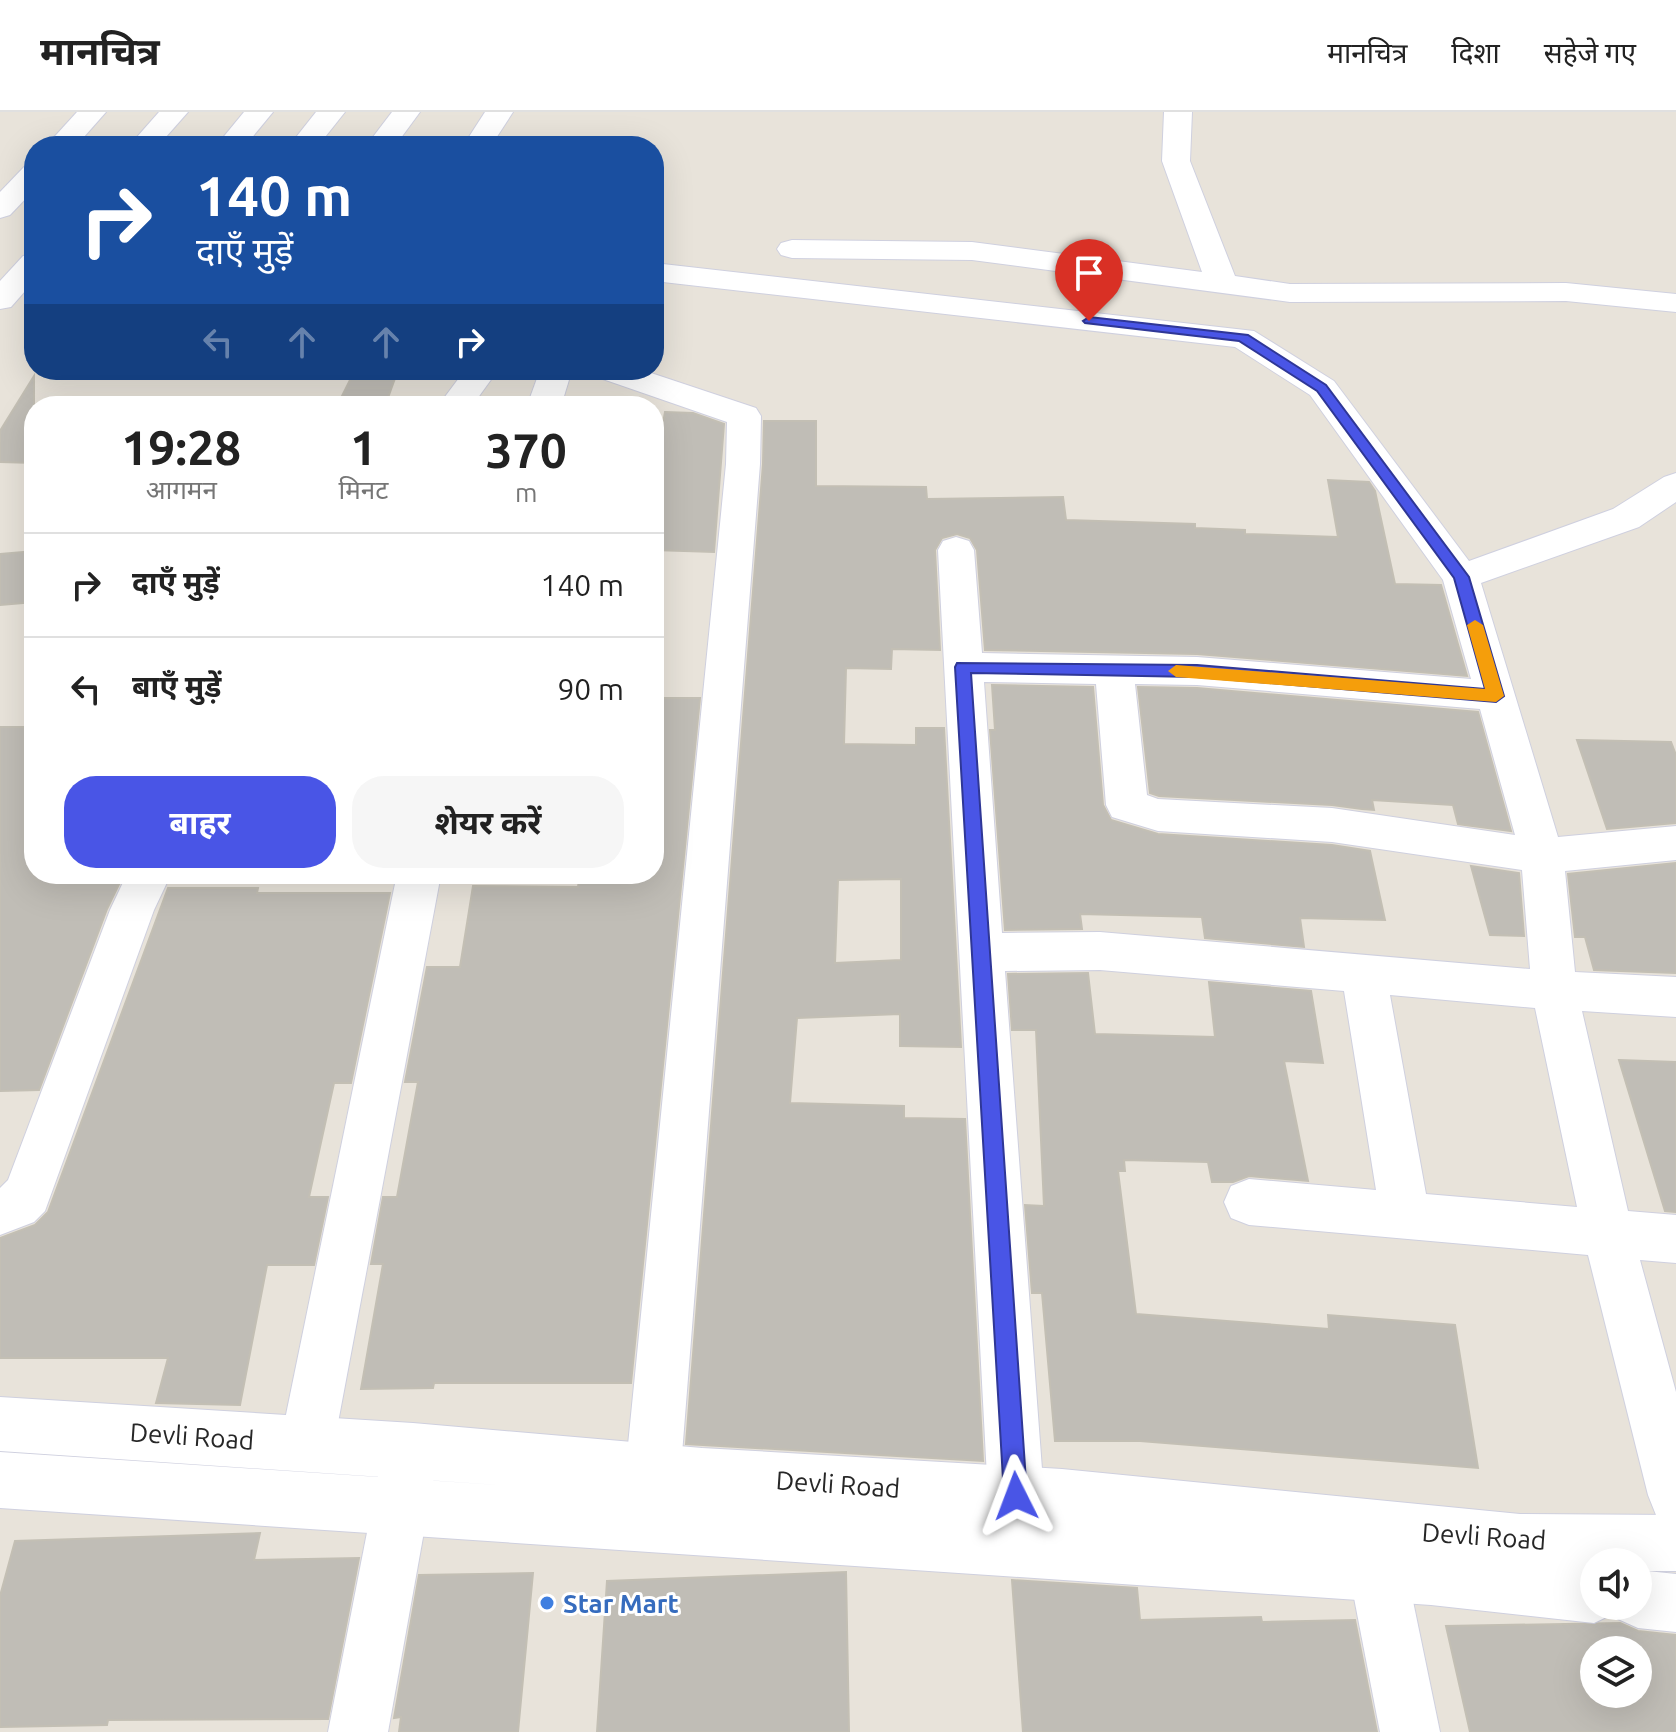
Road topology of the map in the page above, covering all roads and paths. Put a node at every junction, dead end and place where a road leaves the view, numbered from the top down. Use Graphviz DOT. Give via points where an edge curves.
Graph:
graph roads {
  1 [pos="92,112"];
  2 [pos="174,112"];
  3 [pos="259,112"];
  4 [pos="331,112"];
  5 [pos="406,112"];
  6 [pos="499,112"];
  7 [pos="1178,112"];
  8 [pos="69,136"];
  9 [pos="152,136"];
  10 [pos="239,136"];
  11 [pos="311,136"];
  12 [pos="388,136"];
  13 [pos="483,136"];
  14 [pos="792,249"];
  15 [pos="664,273"];
  16 [pos="24,274"];
  17 [pos="1222,284"];
  18 [pos="0,300"];
  19 [pos="1676,303"];
  20 [pos="638,380"];
  21 [pos="1676,485"];
  22 [pos="956,550"];
  23 [pos="1461,577"];
  24 [pos="963,667"];
  25 [pos="1114,672"];
  26 [pos="1496,696"];
  27 [pos="1676,843"];
  28 [pos="1542,856"];
  29 [pos="144,884"];
  30 [pos="417,884"];
  31 [pos="982,952"];
  32 [pos="1364,973"];
  33 [pos="1554,990"];
  34 [pos="1676,997"];
  35 [pos="1249,1202"];
  36 [pos="0,1212"];
  37 [pos="1405,1217"];
  38 [pos="1608,1234"];
  39 [pos="1676,1239"];
  40 [pos="9,1424"];
  41 [pos="307,1444"];
  42 [pos="413,1450"];
  43 [pos="0,1480"];
  44 [pos="1676,1495"];
  45 [pos="1016,1496"];
  46 [pos="650,1497"];
  47 [pos="398,1507"];
  48 [pos="1676,1543"];
  49 [pos="1378,1572"];
  50 [pos="1580,1593"];
  51 [pos="1652,1600"];
  52 [pos="1676,1603"];
  53 [pos="358,1732"];
  54 [pos="1410,1732"];
  1 -- 8 [label="street"];
  2 -- 9 [label="street"];
  3 -- 10 [label="street"];
  4 -- 11 [label="street"];
  5 -- 12 [label="street"];
  6 -- 13 [label="street"];
  7 -- 17 [label="street" via="1176,161"];
  14 -- 17 [label="street" via="972,251"];
  15 -- 23 [label="street" via="1243,338 1322,388"];
  16 -- 18 [label="street"];
  17 -- 19 [label="street" via="1290,293 1566,292"];
  20 -- 46 [label="street" via="744,416"];
  21 -- 23 [label="street" via="1626,518"];
  22 -- 24 [label="street"];
  23 -- 26 [label="street"];
  24 -- 25 [label="street"];
  24 -- 31 [label="street"];
  25 -- 26 [label="street" via="1197,671"];
  25 -- 28 [label="street" via="1127,805 1158,815 1332,825"];
  26 -- 28 [label="street"];
  27 -- 28 [label="street"];
  28 -- 33 [label="street"];
  29 -- 36 [label="street" via="27,1195"];
  30 -- 41 [label="street"];
  31 -- 32 [label="street" via="1100,951"];
  31 -- 45 [label="street"];
  32 -- 33 [label="street"];
  32 -- 37 [label="street"];
  33 -- 34 [label="street"];
  33 -- 38 [label="street"];
  35 -- 37 [label="street"];
  37 -- 38 [label="street"];
  38 -- 39 [label="street"];
  38 -- 44 [label="street"];
  40 -- 41 [label="street, Devli Road"];
  40 -- 43 [label="street"];
  41 -- 42 [label="street, Devli Road"];
  42 -- 46 [label="street, Devli Road"];
  42 -- 47 [label="street"];
  43 -- 47 [label="street, Devli Road"];
  45 -- 46 [label="street, Devli Road"];
  45 -- 48 [label="street, Devli Road" via="1520,1542"];
  46 -- 47 [label="street, Devli Road"];
  46 -- 49 [label="street, Devli Road"];
  47 -- 53 [label="street"];
  49 -- 50 [label="street, Devli Road"];
  49 -- 54 [label="street"];
  51 -- 52 [label="street"];
}
